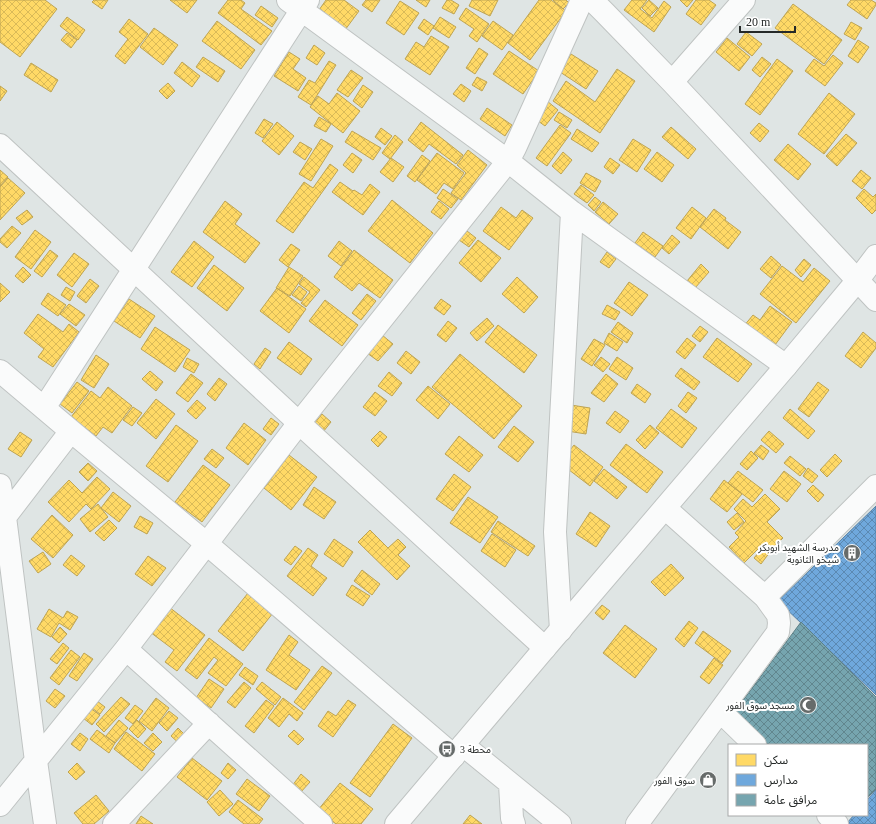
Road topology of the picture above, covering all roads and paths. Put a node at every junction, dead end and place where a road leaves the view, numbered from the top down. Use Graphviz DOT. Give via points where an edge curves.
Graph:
graph roads {
  1 [pos="582,0"];
  2 [pos="744,0"];
  3 [pos="299,3"];
  4 [pos="604,4"];
  5 [pos="672,82"];
  6 [pos="0,146"];
  7 [pos="508,161"];
  8 [pos="572,212"];
  9 [pos="876,256"];
  10 [pos="134,269"];
  11 [pos="857,280"];
  12 [pos="876,300"];
  13 [pos="786,366"];
  14 [pos="0,371"];
  15 [pos="44,408"];
  16 [pos="300,423"];
  17 [pos="71,431"];
  18 [pos="0,485"];
  19 [pos="876,486"];
  20 [pos="665,508"];
  21 [pos="5,517"];
  22 [pos="207,544"];
  23 [pos="765,597"];
  24 [pos="561,630"];
  25 [pos="545,648"];
  26 [pos="126,649"];
  27 [pos="720,711"];
  28 [pos="209,723"];
  29 [pos="754,744"];
  30 [pos="458,750"];
  31 [pos="36,760"];
  32 [pos="510,784"];
  33 [pos="0,805"];
  34 [pos="829,816"];
  35 [pos="550,821"];
  36 [pos="45,824"];
  37 [pos="114,824"];
  38 [pos="321,824"];
  39 [pos="396,824"];
  40 [pos="514,824"];
  41 [pos="637,824"];
  42 [pos="837,824"];
  1 -- 7 [label="street"];
  2 -- 5 [label="street"];
  3 -- 7 [label="street"];
  3 -- 10 [label="street"];
  4 -- 5 [label="street"];
  5 -- 11 [label="street"];
  6 -- 10 [label="street"];
  7 -- 8 [label="street"];
  7 -- 16 [label="street"];
  8 -- 13 [label="street"];
  8 -- 24 [label="street" via="555,532"];
  9 -- 11 [label="street"];
  10 -- 15 [label="street"];
  10 -- 16 [label="street"];
  11 -- 12 [label="street"];
  11 -- 13 [label="street"];
  13 -- 20 [label="street"];
  14 -- 15 [label="street"];
  15 -- 17 [label="street"];
  16 -- 22 [label="street"];
  16 -- 25 [label="street"];
  17 -- 21 [label="street"];
  17 -- 22 [label="street"];
  18 -- 21 [label="street"];
  19 -- 23 [label="street"];
  20 -- 23 [label="street"];
  20 -- 24 [label="street"];
  21 -- 31 [label="street"];
  22 -- 26 [label="street"];
  22 -- 30 [label="street"];
  23 -- 27 [label="street" via="778,615 778,632"];
  24 -- 25 [label="street"];
  25 -- 30 [label="street"];
  26 -- 28 [label="street"];
  26 -- 31 [label="street"];
  27 -- 29 [label="street"];
  27 -- 41 [label="street"];
  28 -- 37 [label="street"];
  28 -- 38 [label="street"];
  30 -- 32 [label="street"];
  30 -- 39 [label="street"];
  31 -- 33 [label="street"];
  31 -- 36 [label="street"];
  32 -- 35 [label="street"];
  32 -- 40 [label="street"];
  34 -- 42 [label="street"];
}
